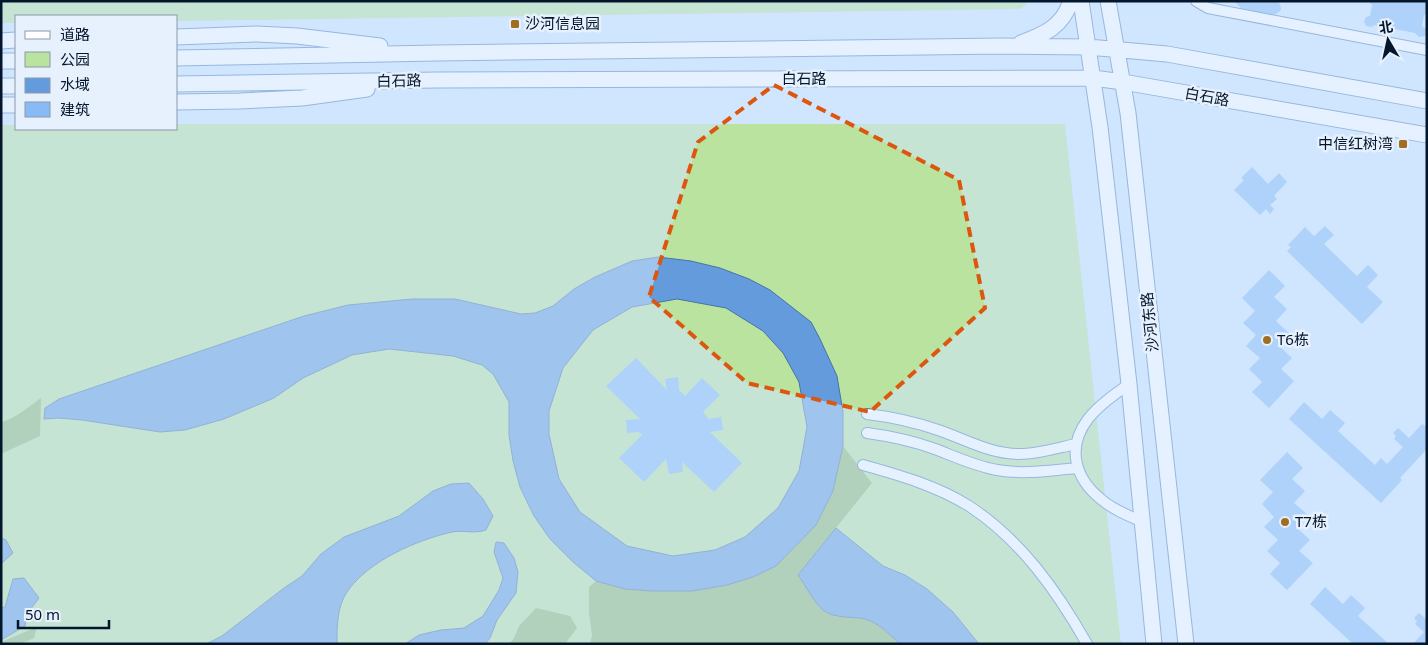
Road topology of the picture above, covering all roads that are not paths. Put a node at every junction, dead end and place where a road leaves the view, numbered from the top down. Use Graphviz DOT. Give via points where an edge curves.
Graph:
graph roads {
  1 [pos="1071,1"];
  2 [pos="1081,1"];
  3 [pos="1108,1"];
  4 [pos="1196,1"];
  5 [pos="178,37"];
  6 [pos="15,40"];
  7 [pos="1,41"];
  8 [pos="1004,46"];
  9 [pos="1088,47"];
  10 [pos="1118,50"];
  11 [pos="1427,50"];
  12 [pos="437,53"];
  13 [pos="178,58"];
  14 [pos="1,61"];
  15 [pos="15,61"];
  16 [pos="1093,78"];
  17 [pos="438,80"];
  18 [pos="1123,82"];
  19 [pos="178,84"];
  20 [pos="1,86"];
  21 [pos="15,86"];
  22 [pos="178,102"];
  23 [pos="1427,102"];
  24 [pos="1,105"];
  25 [pos="15,105"];
  26 [pos="1427,135"];
  27 [pos="1129,384"];
  28 [pos="867,414"];
  29 [pos="867,433"];
  30 [pos="1076,444"];
  31 [pos="863,465"];
  32 [pos="1078,468"];
  33 [pos="1143,522"];
  34 [pos="1087,644"];
  35 [pos="1154,644"];
  36 [pos="1186,644"];
  1 -- 8 [label="main road" via="1067,13 1049,31 1021,43"];
  2 -- 9 [label="main road, 沙河东路"];
  3 -- 10 [label="main road, 沙河东路"];
  4 -- 11 [label="street" via="1208,8"];
  5 -- 12 [label="main road" via="297,36"];
  6 -- 7 [label="main road"];
  8 -- 9 [label="main road, 白石路"];
  8 -- 12 [label="main road, 白石路"];
  9 -- 10 [label="main road, 白石路"];
  9 -- 16 [label="main road, 沙河东路"];
  10 -- 18 [label="main road, 沙河东路"];
  10 -- 23 [label="main road, 白石路" via="1167,54"];
  12 -- 13 [label="main road, 白石路"];
  14 -- 15 [label="main road"];
  16 -- 17 [label="main road, 白石路"];
  16 -- 18 [label="main road, 白石路"];
  16 -- 27 [label="main road, 沙河东路"];
  17 -- 19 [label="main road, 白石路"];
  17 -- 22 [label="main road" via="302,98"];
  18 -- 26 [label="main road, 白石路"];
  18 -- 36 [label="main road, 沙河东路"];
  20 -- 21 [label="main road"];
  24 -- 25 [label="main road"];
  27 -- 30 [label="street" via="1087,420"];
  27 -- 33 [label="main road, 沙河东路"];
  28 -- 30 [label="street" via="939,430 1000,452 1034,453"];
  29 -- 32 [label="street" via="923,445 970,464 997,470 1017,473"];
  30 -- 32 [label="street"];
  31 -- 34 [label="street" via="937,490 969,506 1026,555 1072,617"];
  32 -- 33 [label="street" via="1084,482 1103,501"];
  33 -- 35 [label="main road, 沙河东路"];
}
